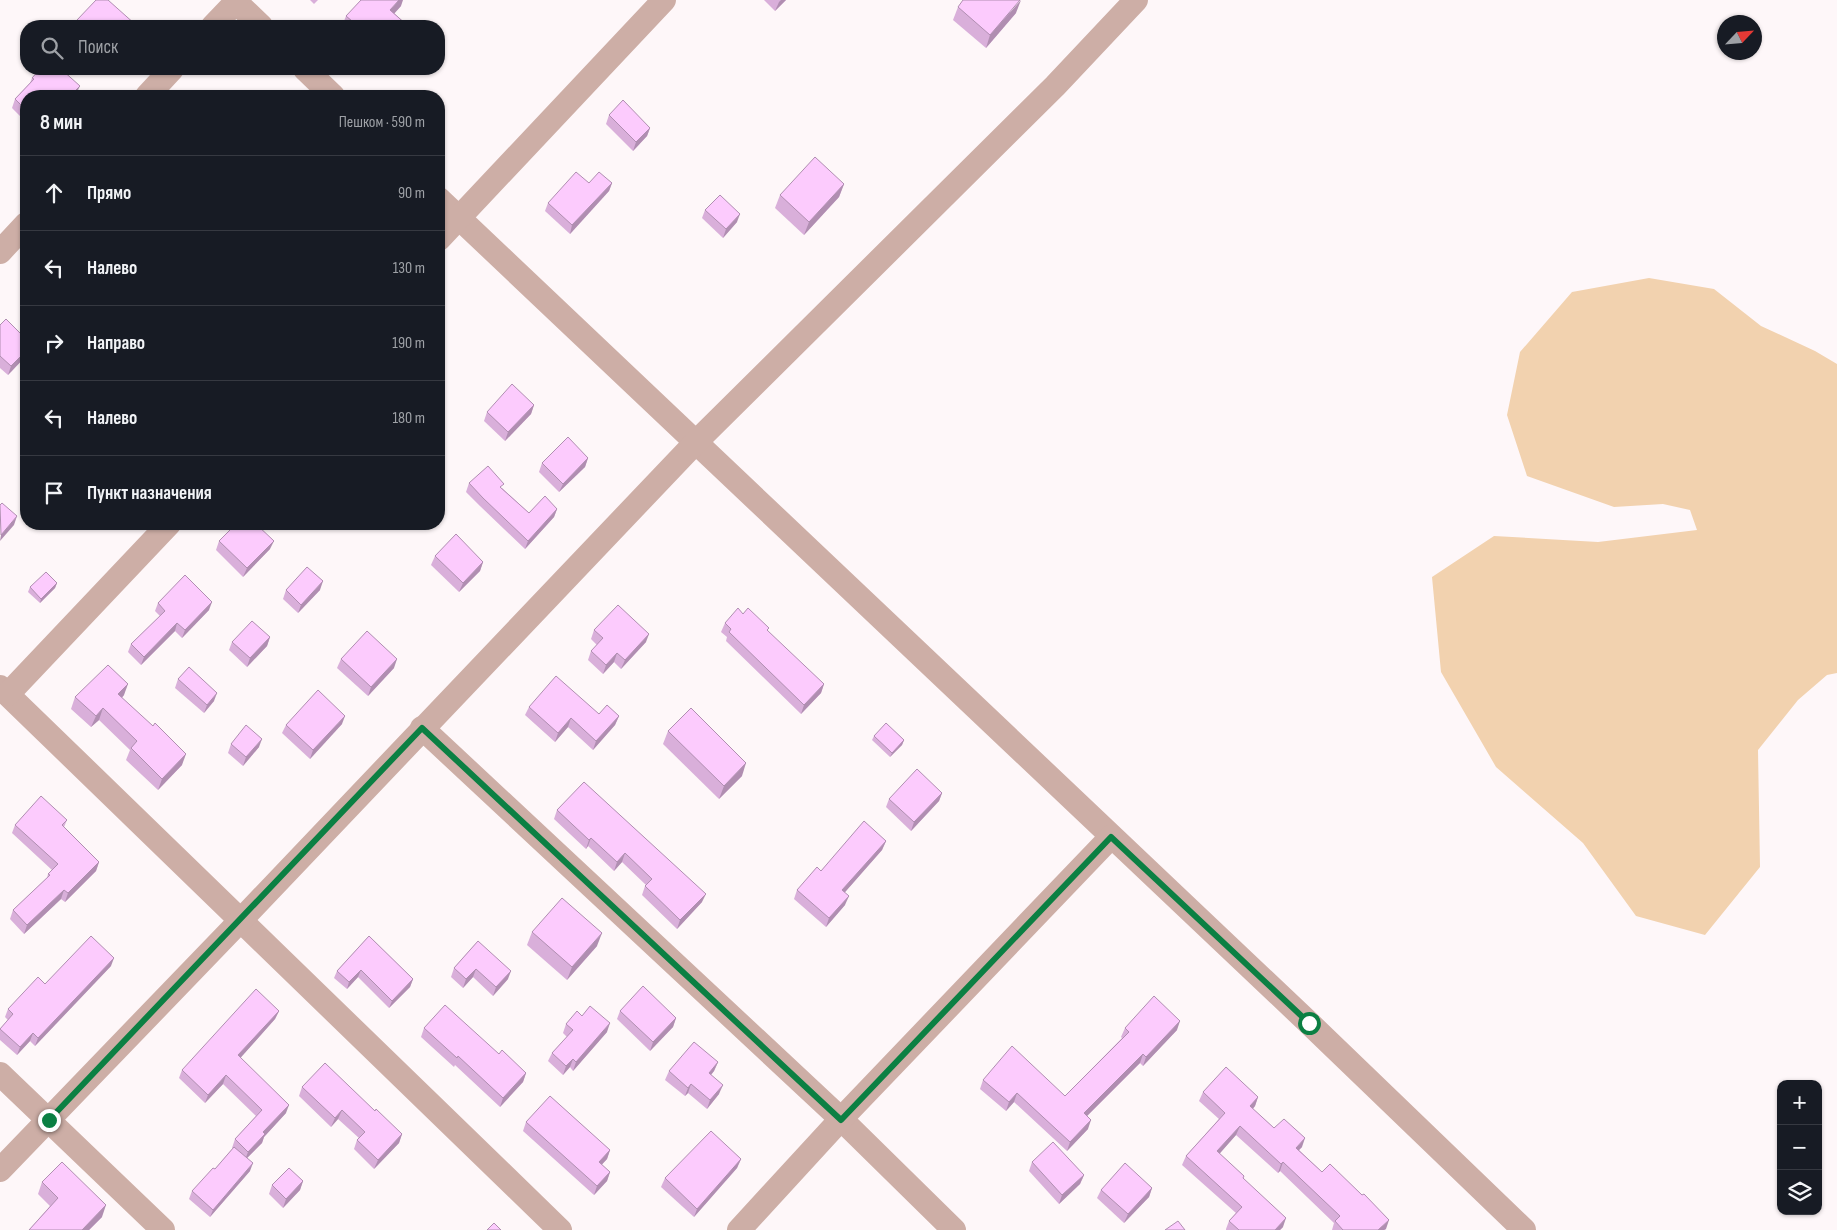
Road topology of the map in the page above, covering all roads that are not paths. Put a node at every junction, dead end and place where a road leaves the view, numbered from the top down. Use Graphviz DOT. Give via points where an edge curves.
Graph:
graph roads {
  1 [pos="664,0"];
  2 [pos="1136,0"];
  3 [pos="235,1"];
  4 [pos="218,20"];
  5 [pos="255,20"];
  6 [pos="166,75"];
  7 [pos="311,75"];
  8 [pos="152,90"];
  9 [pos="327,90"];
  10 [pos="445,205"];
  11 [pos="458,218"];
  12 [pos="20,230"];
  13 [pos="445,232"];
  14 [pos="0,252"];
  15 [pos="696,442"];
  16 [pos="163,530"];
  17 [pos="4,691"];
  18 [pos="422,728"];
  19 [pos="1111,837"];
  20 [pos="240,921"];
  21 [pos="0,1074"];
  22 [pos="49,1120"];
  23 [pos="841,1120"];
  24 [pos="0,1170"];
  25 [pos="163,1230"];
  26 [pos="560,1230"];
  27 [pos="739,1230"];
  28 [pos="954,1230"];
  29 [pos="1524,1230"];
  1 -- 11 [label="street"];
  2 -- 15 [label="street" via="1055,86"];
  3 -- 4 [label="street"];
  3 -- 5 [label="street"];
  6 -- 8 [label="street"];
  7 -- 9 [label="street"];
  10 -- 11 [label="street"];
  11 -- 13 [label="street"];
  11 -- 15 [label="street"];
  12 -- 14 [label="street"];
  15 -- 18 [label="street"];
  15 -- 19 [label="street"];
  16 -- 17 [label="street"];
  17 -- 20 [label="street"];
  18 -- 20 [label="street"];
  18 -- 23 [label="street"];
  19 -- 23 [label="street"];
  19 -- 29 [label="street"];
  20 -- 22 [label="street"];
  20 -- 26 [label="street"];
  21 -- 22 [label="street"];
  22 -- 24 [label="street"];
  22 -- 25 [label="street"];
  23 -- 27 [label="street"];
  23 -- 28 [label="street"];
}
